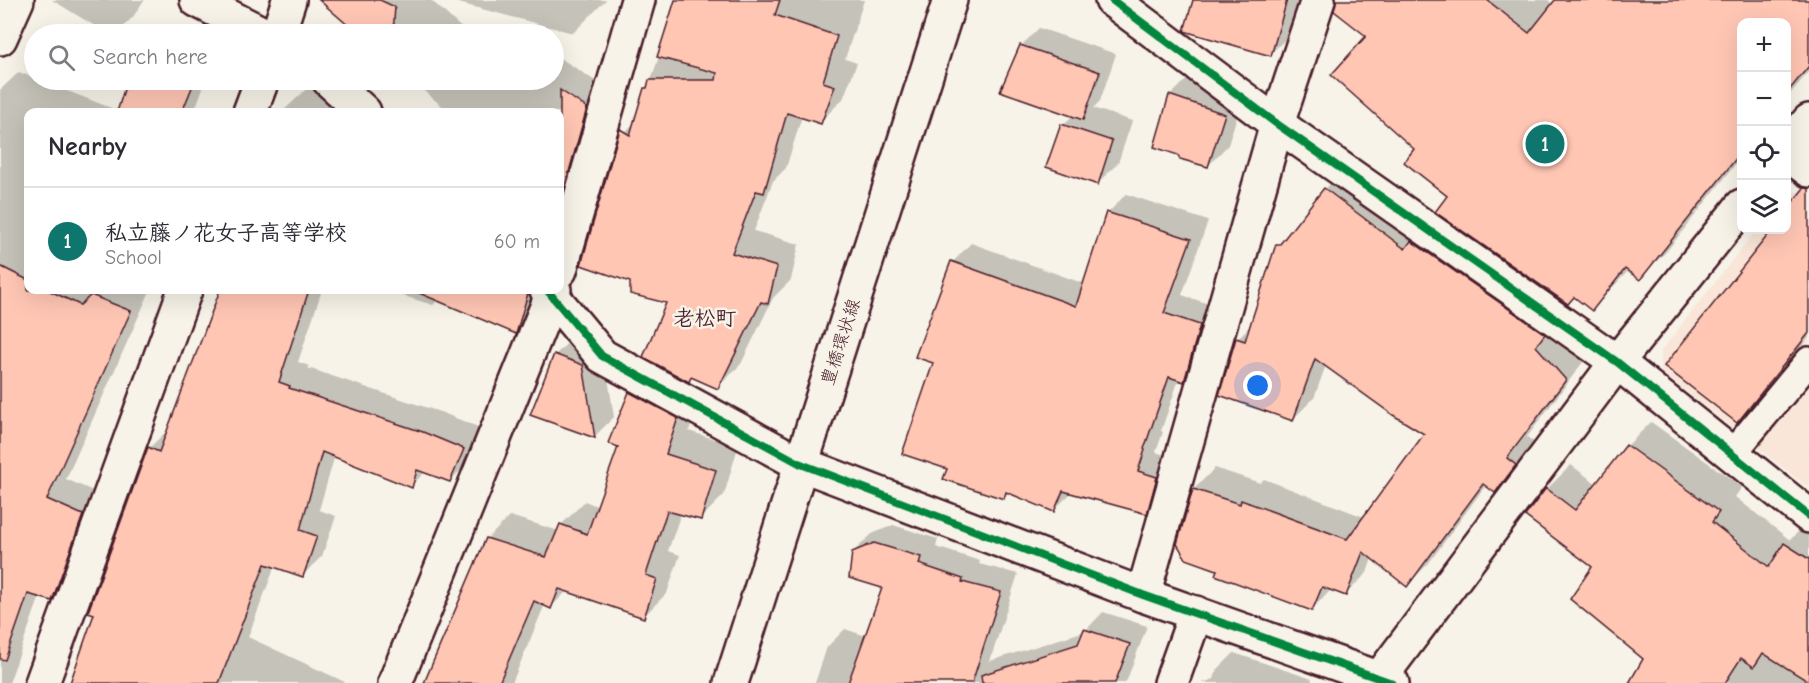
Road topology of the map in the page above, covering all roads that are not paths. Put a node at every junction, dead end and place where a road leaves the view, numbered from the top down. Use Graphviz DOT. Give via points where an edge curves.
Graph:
graph roads {
  1 [pos="17,0"];
  2 [pos="197,0"];
  3 [pos="289,0"];
  4 [pos="638,0"];
  5 [pos="950,0"];
  6 [pos="1112,0"];
  7 [pos="1318,0"];
  8 [pos="244,24"];
  9 [pos="281,24"];
  10 [pos="0,38"];
  11 [pos="258,90"];
  12 [pos="340,90"];
  13 [pos="252,108"];
  14 [pos="360,108"];
  15 [pos="1809,121"];
  16 [pos="1277,124"];
  17 [pos="1791,144"];
  18 [pos="1791,155"];
  19 [pos="1809,170"];
  20 [pos="1737,212"];
  21 [pos="564,249"];
  22 [pos="185,294"];
  23 [pos="550,294"];
  24 [pos="559,294"];
  25 [pos="1809,361"];
  26 [pos="1617,362"];
  27 [pos="1732,454"];
  28 [pos="801,464"];
  29 [pos="1809,516"];
  30 [pos="1143,595"];
  31 [pos="1196,613"];
  32 [pos="1382,681"];
  33 [pos="42,683"];
  34 [pos="394,683"];
  35 [pos="731,683"];
  36 [pos="1172,683"];
  1 -- 10 [label="street"];
  2 -- 8 [label="street"];
  3 -- 9 [label="street"];
  4 -- 21 [label="street"];
  5 -- 28 [label="street, 豊橋環状線"];
  6 -- 16 [label="street"];
  7 -- 16 [label="street"];
  11 -- 13 [label="street"];
  12 -- 14 [label="street"];
  15 -- 17 [label="street"];
  16 -- 26 [label="street"];
  16 -- 30 [label="street"];
  18 -- 19 [label="street"];
  20 -- 26 [label="street"];
  22 -- 33 [label="street"];
  23 -- 34 [label="street"];
  24 -- 28 [label="street" via="602,356"];
  25 -- 27 [label="lane"];
  26 -- 27 [label="street"];
  26 -- 32 [label="street"];
  27 -- 29 [label="street"];
  28 -- 30 [label="street"];
  28 -- 35 [label="street, 豊橋環状線"];
  30 -- 31 [label="street"];
  31 -- 32 [label="street"];
  31 -- 36 [label="street"];
}
